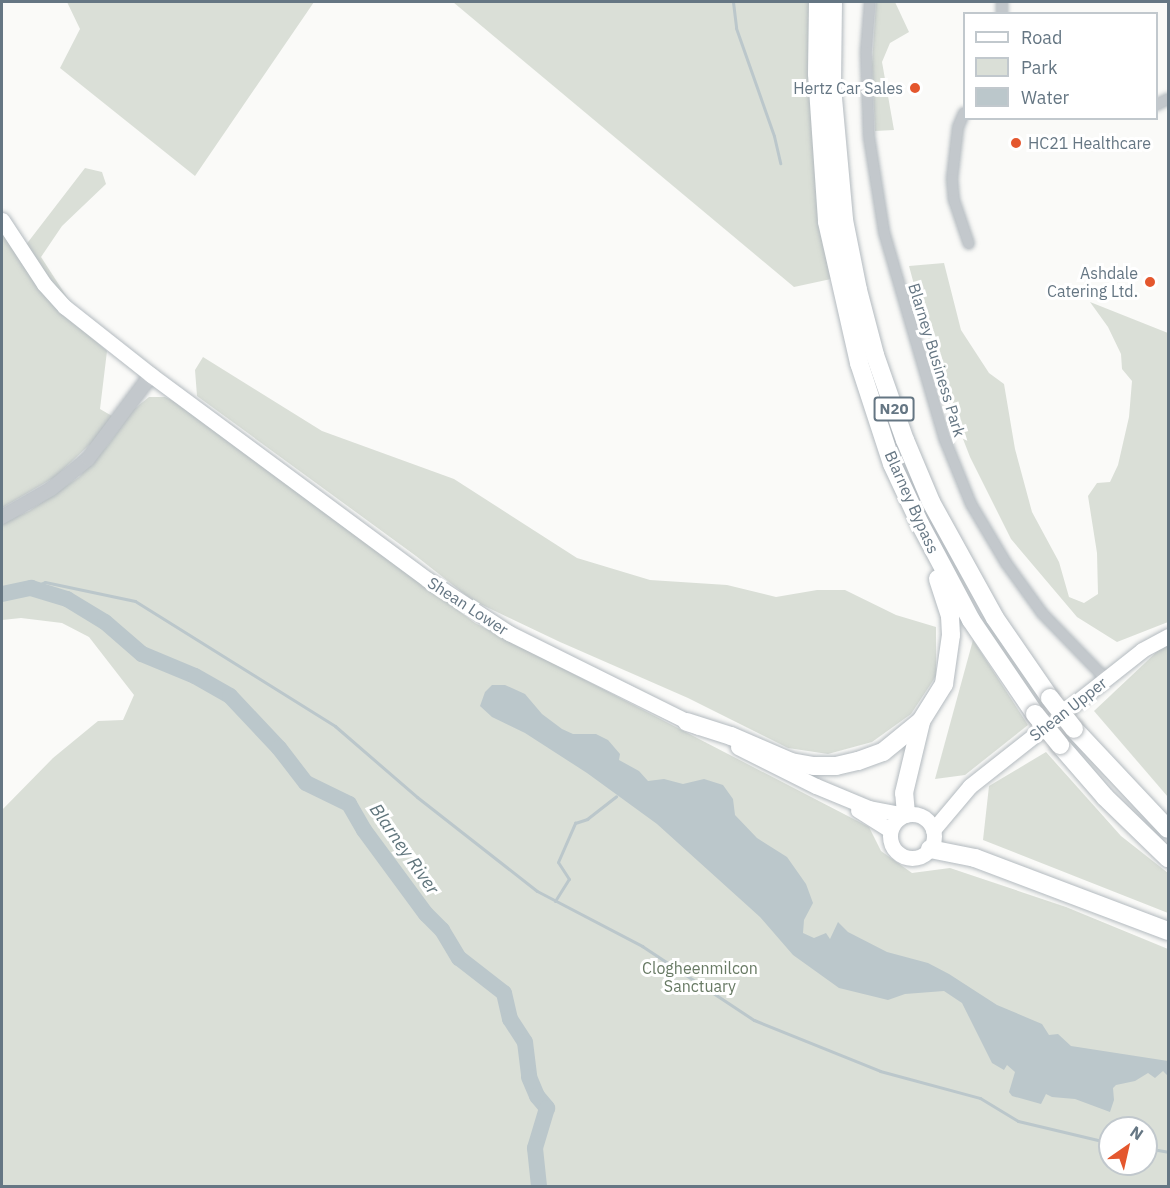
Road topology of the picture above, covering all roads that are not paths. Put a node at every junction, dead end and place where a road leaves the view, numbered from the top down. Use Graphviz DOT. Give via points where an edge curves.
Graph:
graph roads {
  1 [pos="818,2"];
  2 [pos="833,2"];
  3 [pos="870,2"];
  4 [pos="963,116"];
  5 [pos="2,220"];
  6 [pos="969,244"];
  7 [pos="151,375"];
  8 [pos="892,464"];
  9 [pos="2,517"];
  10 [pos="1168,636"];
  11 [pos="1107,679"];
  12 [pos="921,721"];
  13 [pos="687,722"];
  14 [pos="816,786"];
  15 [pos="970,786"];
  16 [pos="907,814"];
  17 [pos="890,830"];
  18 [pos="933,830"];
  19 [pos="1168,830"];
  20 [pos="930,849"];
  21 [pos="1168,858"];
  22 [pos="1168,931"];
  1 -- 8 [label="highway, Blarney Bypass / N20" via="817,74 827,222 859,363"];
  2 -- 19 [label="highway, Blarney Bypass / N20, bridge" via="832,87 844,220 876,355 905,440 931,502 995,618 1074,729"];
  3 -- 11 [label="street, Blarney Business Park" via="866,52 869,137 884,232 945,440 971,504 1006,563 1042,613"];
  4 -- 6 [label="street" via="952,179 954,200"];
  5 -- 7 [label="main road, Shean Lower" via="64,307"];
  7 -- 9 [label="street" via="88,459 51,489"];
  7 -- 13 [label="main road, Shean Lower" via="484,619"];
  8 -- 12 [label="highway" via="950,616 944,684"];
  8 -- 21 [label="highway, Blarney Bypass / N20, bridge" via="952,588 985,643 1060,745 1105,797"];
  10 -- 11 [label="main road, Shean Upper" via="1142,650"];
  11 -- 15 [label="main road, Shean Upper"];
  12 -- 13 [label="highway" via="883,752 825,766 791,762 732,736"];
  12 -- 16 [label="highway" via="904,793"];
  13 -- 14 [label="main road, Shean Lower"];
  14 -- 16 [label="main road, Shean Lower" via="873,810"];
  14 -- 17 [label="main road, Shean Lower"];
  15 -- 16 [label="main road, Shean Upper" via="934,809"];
  15 -- 18 [label="main road, Shean Upper"];
  16 -- 17 [label="main road" via="895,821"];
  16 -- 18 [label="main road" via="926,818"];
  17 -- 20 [label="main road" via="892,846 900,855 913,858"];
  18 -- 20 [label="main road"];
  20 -- 22 [label="highway" via="975,858"];
}
